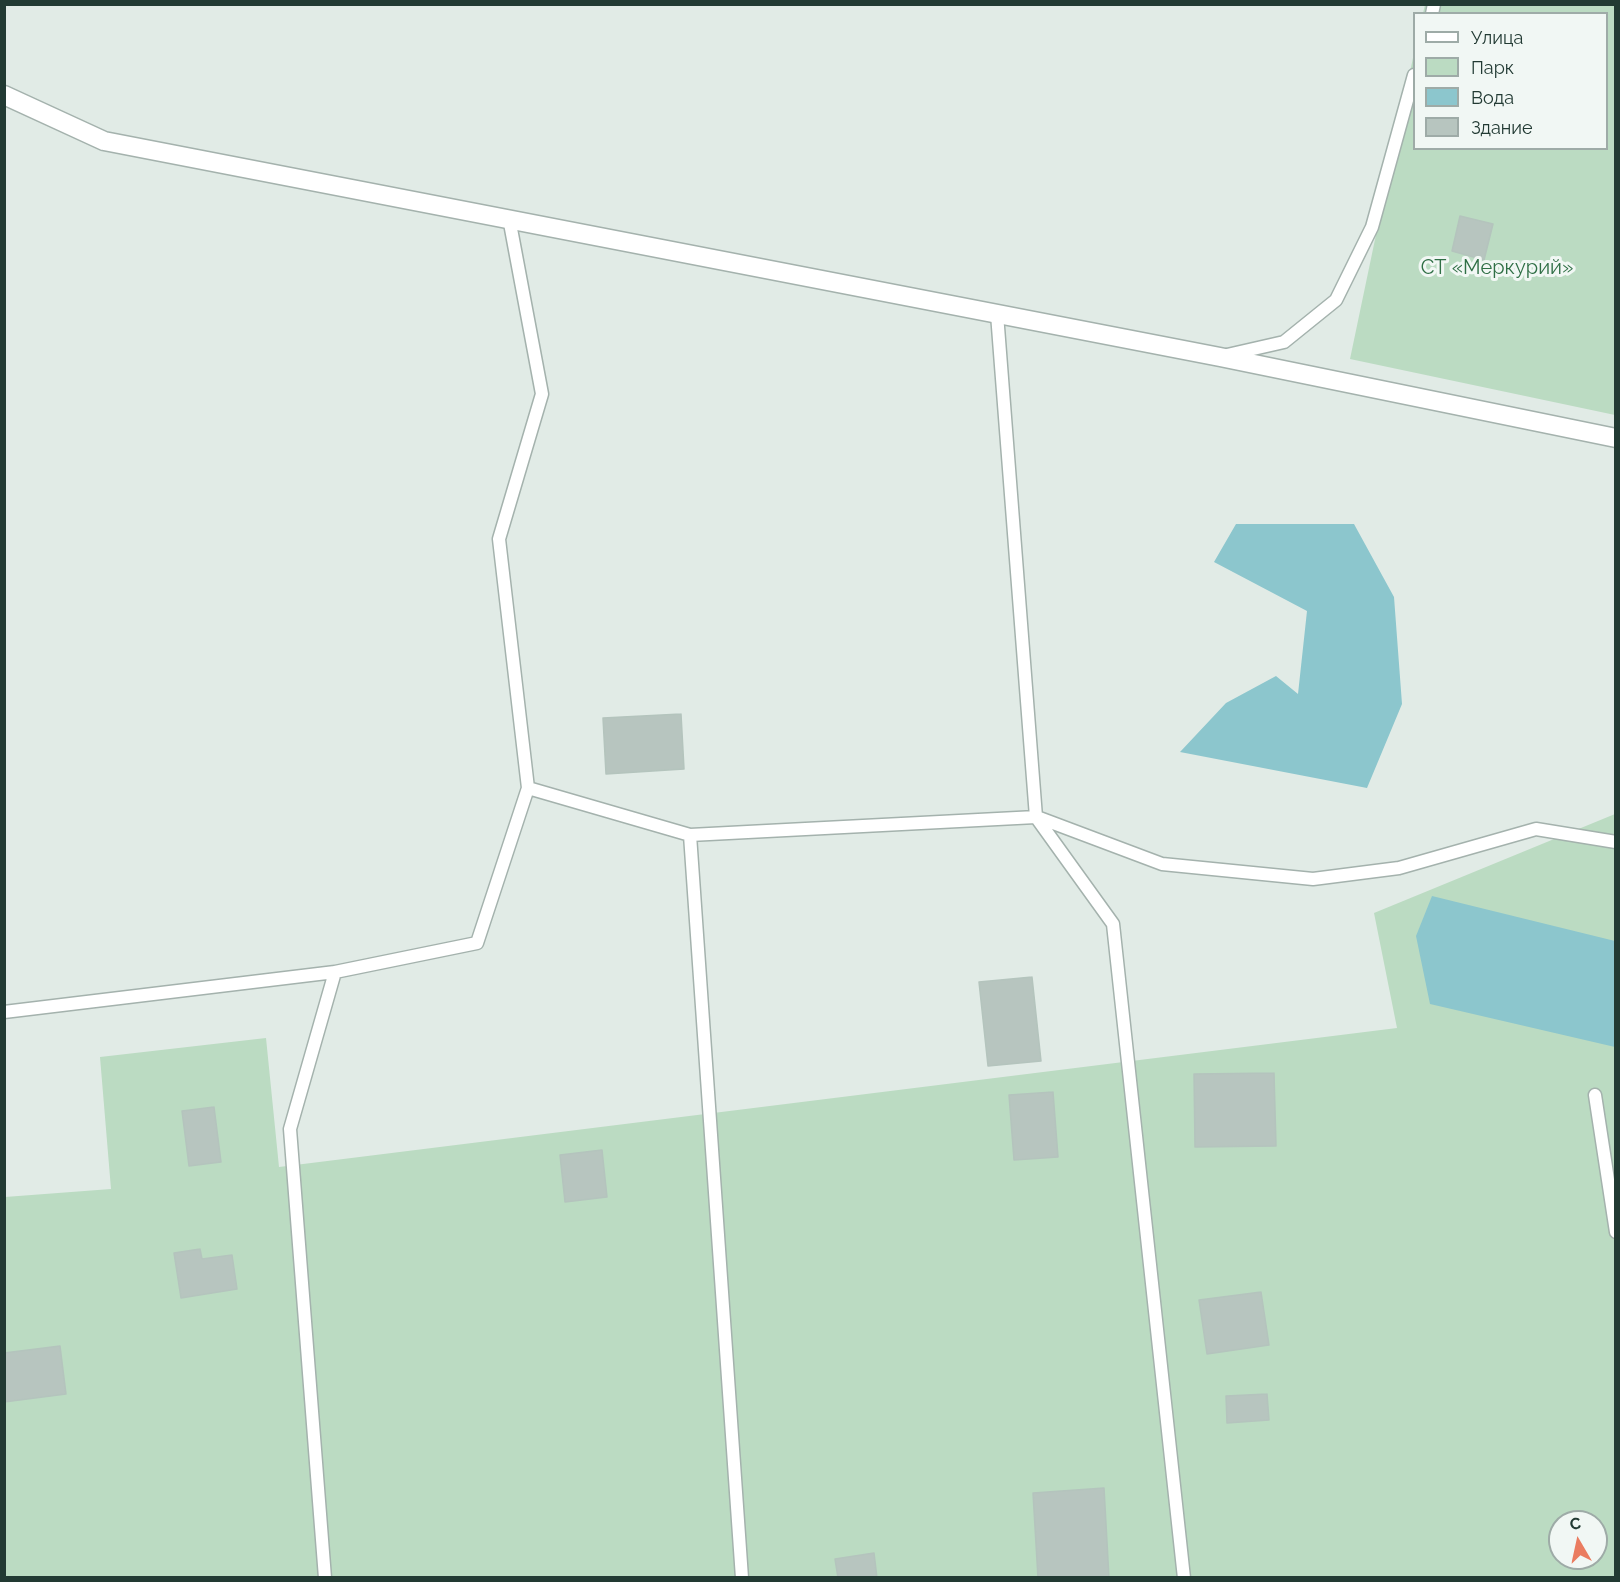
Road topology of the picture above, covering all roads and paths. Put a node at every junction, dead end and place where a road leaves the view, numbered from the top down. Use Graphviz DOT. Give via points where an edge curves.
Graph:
graph roads {
  1 [pos="1413,79"];
  2 [pos="4,95"];
  3 [pos="509,218"];
  4 [pos="997,314"];
  5 [pos="1220,357"];
  6 [pos="1615,438"];
  7 [pos="528,788"];
  8 [pos="1036,817"];
  9 [pos="690,835"];
  10 [pos="1616,842"];
  11 [pos="335,972"];
  12 [pos="4,1012"];
  13 [pos="1596,1095"];
  14 [pos="1616,1232"];
  15 [pos="325,1578"];
  16 [pos="742,1578"];
  17 [pos="1184,1578"];
  1 -- 5 [label="lane" via="1372,227 1336,300 1284,342"];
  2 -- 3 [label="street" via="104,141"];
  3 -- 4 [label="street"];
  3 -- 7 [label="lane" via="542,394 499,538"];
  4 -- 5 [label="street"];
  4 -- 8 [label="lane"];
  5 -- 6 [label="street"];
  7 -- 9 [label="lane"];
  7 -- 11 [label="lane" via="477,943"];
  8 -- 9 [label="lane"];
  8 -- 10 [label="lane" via="1162,864 1312,879 1399,868 1536,829"];
  8 -- 17 [label="lane" via="1113,924"];
  9 -- 16 [label="lane"];
  11 -- 12 [label="lane"];
  11 -- 15 [label="lane" via="290,1129"];
  13 -- 14 [label="lane"];
}
